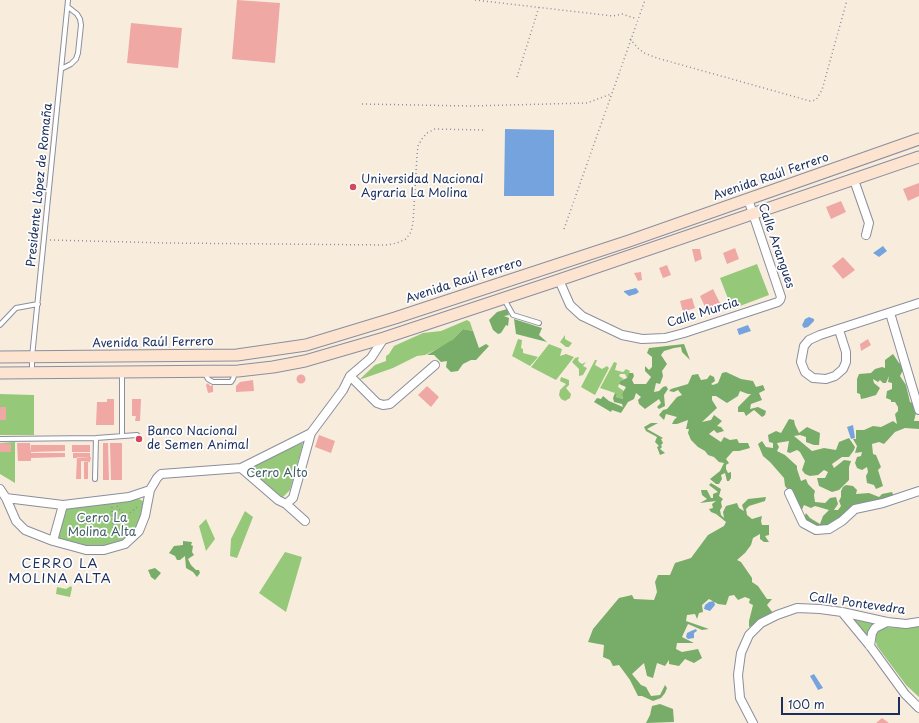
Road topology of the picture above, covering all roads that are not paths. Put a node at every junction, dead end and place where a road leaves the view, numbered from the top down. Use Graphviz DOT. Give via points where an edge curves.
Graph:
graph roads {
  1 [pos="68,0"];
  2 [pos="68,7"];
  3 [pos="61,68"];
  4 [pos="919,139"];
  5 [pos="919,157"];
  6 [pos="854,180"];
  7 [pos="748,199"];
  8 [pos="753,215"];
  9 [pos="866,235"];
  10 [pos="559,280"];
  11 [pos="503,298"];
  12 [pos="780,300"];
  13 [pos="919,303"];
  14 [pos="38,304"];
  15 [pos="890,313"];
  16 [pos="539,324"];
  17 [pos="0,325"];
  18 [pos="839,330"];
  19 [pos="384,338"];
  20 [pos="0,357"];
  21 [pos="32,357"];
  22 [pos="435,365"];
  23 [pos="122,372"];
  24 [pos="0,373"];
  25 [pos="32,373"];
  26 [pos="350,376"];
  27 [pos="919,410"];
  28 [pos="311,433"];
  29 [pos="137,435"];
  30 [pos="122,436"];
  31 [pos="96,438"];
  32 [pos="0,439"];
  33 [pos="241,468"];
  34 [pos="96,479"];
  35 [pos="0,489"];
  36 [pos="150,490"];
  37 [pos="919,491"];
  38 [pos="789,493"];
  39 [pos="6,498"];
  40 [pos="286,504"];
  41 [pos="63,505"];
  42 [pos="305,521"];
  43 [pos="53,541"];
  44 [pos="842,612"];
  45 [pos="887,622"];
  46 [pos="919,622"];
  47 [pos="870,646"];
  48 [pos="919,708"];
  49 [pos="753,723"];
  1 -- 2 [label="lane, Presidente López de Romaña"];
  2 -- 3 [label="lane, Presidente López de Romaña"];
  2 -- 3 [label="lane" via="80,19 78,53 71,64"];
  3 -- 14 [label="lane, Presidente López de Romaña"];
  4 -- 7 [label="main road, Avenida Raúl Ferrero"];
  5 -- 6 [label="main road"];
  6 -- 8 [label="main road"];
  6 -- 9 [label="street" via="869,223"];
  7 -- 8 [label="street, Calle Arangues"];
  7 -- 21 [label="main road, Avenida Raúl Ferrero" via="629,241 306,345 237,355"];
  8 -- 10 [label="main road"];
  8 -- 12 [label="street, Calle Arangues"];
  10 -- 11 [label="main road"];
  10 -- 12 [label="street, Calle Murcia" via="570,306 582,316 622,335 642,339 665,338 684,333"];
  11 -- 16 [label="lane" via="513,315"];
  11 -- 19 [label="main road"];
  13 -- 15 [label="street"];
  14 -- 17 [label="lane" via="16,308"];
  14 -- 21 [label="lane, Presidente López de Romaña"];
  15 -- 18 [label="street"];
  15 -- 27 [label="street"];
  18 -- 18 [label="street" via="809,340 804,346 801,362 804,372 813,378 826,379 843,370 846,352"];
  19 -- 23 [label="main road" via="273,368 204,372"];
  19 -- 26 [label="street" via="370,358"];
  20 -- 21 [label="main road, Avenida Raúl Ferrero"];
  21 -- 25 [label="lane, Presidente López de Romaña"];
  22 -- 26 [label="street" via="390,404 383,405 377,403"];
  23 -- 25 [label="main road"];
  23 -- 30 [label="lane"];
  24 -- 25 [label="main road"];
  26 -- 28 [label="street" via="343,390"];
  28 -- 33 [label="street"];
  28 -- 40 [label="street" via="292,498"];
  29 -- 30 [label="lane"];
  30 -- 31 [label="lane"];
  31 -- 32 [label="lane"];
  31 -- 34 [label="lane"];
  33 -- 36 [label="street" via="161,474"];
  33 -- 40 [label="street"];
  35 -- 39 [label="street"];
  36 -- 41 [label="street" via="112,501"];
  36 -- 43 [label="street" via="139,531 125,544 104,550 86,550"];
  37 -- 38 [label="street" via="855,509 829,529 816,530 803,523"];
  39 -- 41 [label="street"];
  39 -- 43 [label="street" via="16,521 25,530"];
  40 -- 42 [label="street"];
  41 -- 43 [label="street"];
  44 -- 45 [label="street, Calle Pontevedra"];
  44 -- 47 [label="street"];
  44 -- 49 [label="street, Calle Pontevedra" via="797,608 761,623 749,635 738,675 740,698"];
  45 -- 46 [label="street, Calle Pontevedra"];
  45 -- 47 [label="street" via="875,628"];
  47 -- 48 [label="street" via="905,694"];
}
